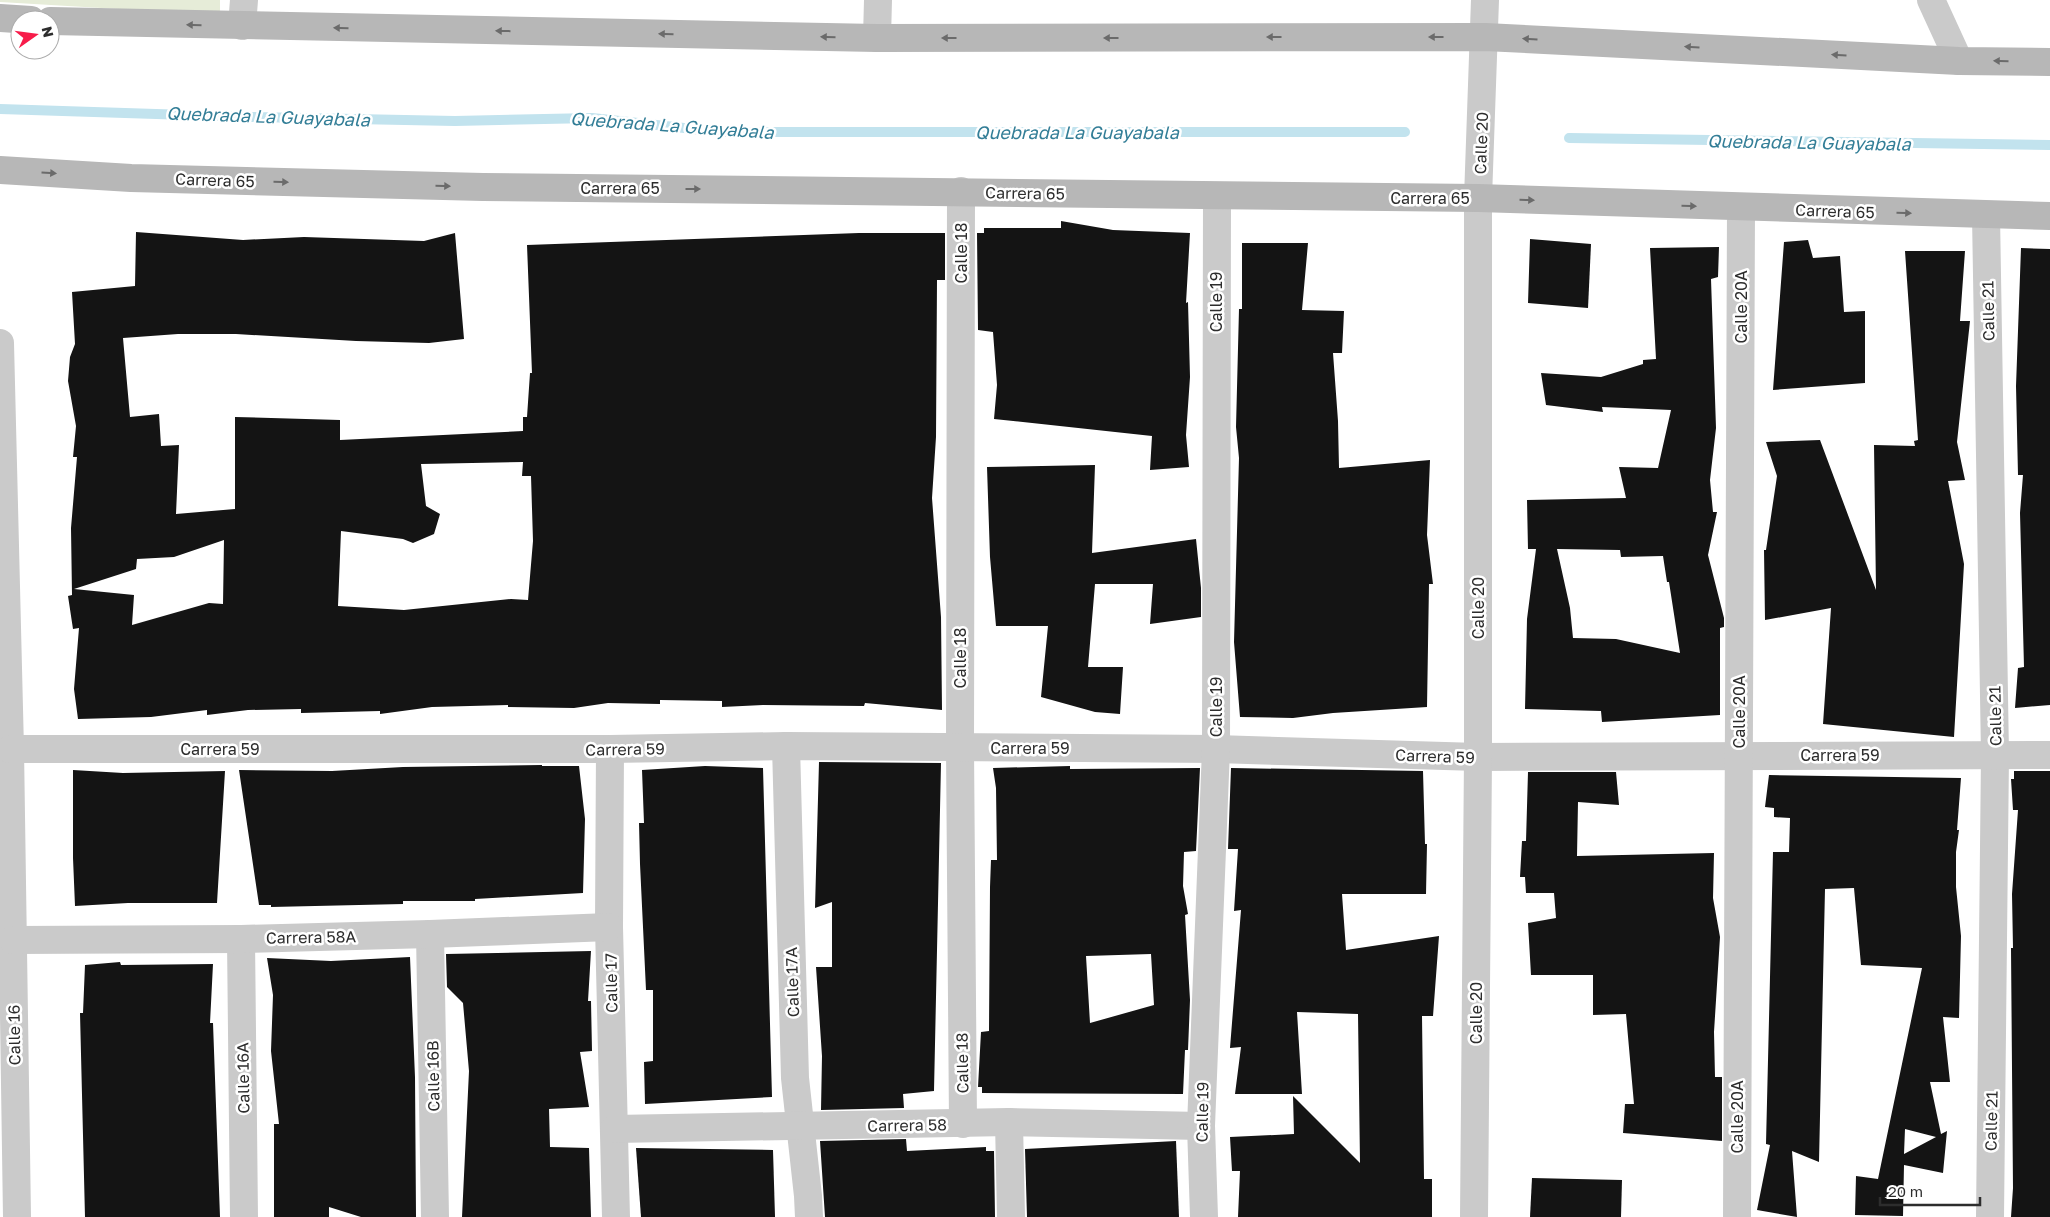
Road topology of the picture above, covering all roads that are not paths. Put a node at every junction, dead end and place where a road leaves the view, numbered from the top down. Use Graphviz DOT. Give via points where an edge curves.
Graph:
graph roads {
  1 [pos="878,0"];
  2 [pos="1485,0"];
  3 [pos="1931,0"];
  4 [pos="243,13"];
  5 [pos="60,21"];
  6 [pos="1485,37"];
  7 [pos="877,38"];
  8 [pos="1959,60"];
  9 [pos="2050,62"];
  10 [pos="0,170"];
  11 [pos="961,191"];
  12 [pos="1217,196"];
  13 [pos="1478,198"];
  14 [pos="1741,208"];
  15 [pos="1986,215"];
  16 [pos="2050,216"];
  17 [pos="0,343"];
  18 [pos="786,746"];
  19 [pos="960,748"];
  20 [pos="10,749"];
  21 [pos="610,749"];
  22 [pos="1216,749"];
  23 [pos="1995,755"];
  24 [pos="2050,755"];
  25 [pos="1739,756"];
  26 [pos="1478,757"];
  27 [pos="609,927"];
  28 [pos="430,934"];
  29 [pos="242,939"];
  30 [pos="13,940"];
  31 [pos="1009,1122"];
  32 [pos="963,1124"];
  33 [pos="801,1126"];
  34 [pos="1201,1126"];
  35 [pos="614,1129"];
  36 [pos="17,1217"];
  37 [pos="244,1217"];
  38 [pos="435,1217"];
  39 [pos="616,1217"];
  40 [pos="809,1217"];
  41 [pos="1011,1217"];
  42 [pos="1204,1217"];
  43 [pos="1474,1217"];
  44 [pos="1737,1217"];
  45 [pos="1990,1217"];
  1 -- 7 [label="street"];
  2 -- 6 [label="street, Calle 20"];
  3 -- 8 [label="street"];
  4 -- 5 [label="main road, one-way"];
  7 -- 4 [label="main road, one-way"];
  6 -- 7 [label="main road, one-way"];
  8 -- 6 [label="main road, one-way"];
  6 -- 13 [label="street, Calle 20"];
  9 -- 8 [label="main road, one-way"];
  10 -- 11 [label="main road, Carrera 65, one-way" via="131,178 483,187"];
  11 -- 12 [label="main road, Carrera 65"];
  11 -- 19 [label="street, Calle 18"];
  12 -- 13 [label="main road, Carrera 65"];
  12 -- 22 [label="street, Calle 19"];
  13 -- 14 [label="main road, Carrera 65, one-way"];
  13 -- 26 [label="street, Calle 20"];
  14 -- 15 [label="main road, Carrera 65, one-way"];
  14 -- 25 [label="street, Calle 20A"];
  15 -- 16 [label="main road, Carrera 65"];
  15 -- 23 [label="street, Calle 21"];
  17 -- 20 [label="street, Calle 16"];
  18 -- 19 [label="street, Carrera 59"];
  18 -- 21 [label="street, Carrera 59"];
  18 -- 33 [label="street, Calle 17A" via="795,1078"];
  19 -- 22 [label="street, Carrera 59"];
  19 -- 32 [label="street, Calle 18"];
  20 -- 21 [label="street, Carrera 59"];
  20 -- 30 [label="street, Calle 16"];
  21 -- 27 [label="street, Calle 17"];
  22 -- 26 [label="street, Carrera 59"];
  22 -- 34 [label="street, Calle 19"];
  23 -- 24 [label="street, Carrera 59"];
  23 -- 25 [label="street, Carrera 59"];
  23 -- 45 [label="street, Calle 21"];
  25 -- 26 [label="street, Carrera 59"];
  25 -- 44 [label="street, Calle 20A"];
  26 -- 43 [label="street, Calle 20"];
  27 -- 28 [label="street, Carrera 58A"];
  27 -- 35 [label="street, Calle 17"];
  28 -- 29 [label="street, Carrera 58A"];
  28 -- 38 [label="street, Calle 16B"];
  29 -- 30 [label="street, Carrera 58A"];
  29 -- 37 [label="street, Calle 16A"];
  30 -- 36 [label="street, Calle 16"];
  31 -- 32 [label="street, Carrera 58"];
  31 -- 34 [label="street, Carrera 58"];
  31 -- 41 [label="street"];
  32 -- 33 [label="street, Carrera 58"];
  33 -- 35 [label="street, Carrera 58"];
  33 -- 40 [label="street, Calle 17A"];
  34 -- 42 [label="street, Calle 19"];
  35 -- 39 [label="street, Calle 17"];
}
